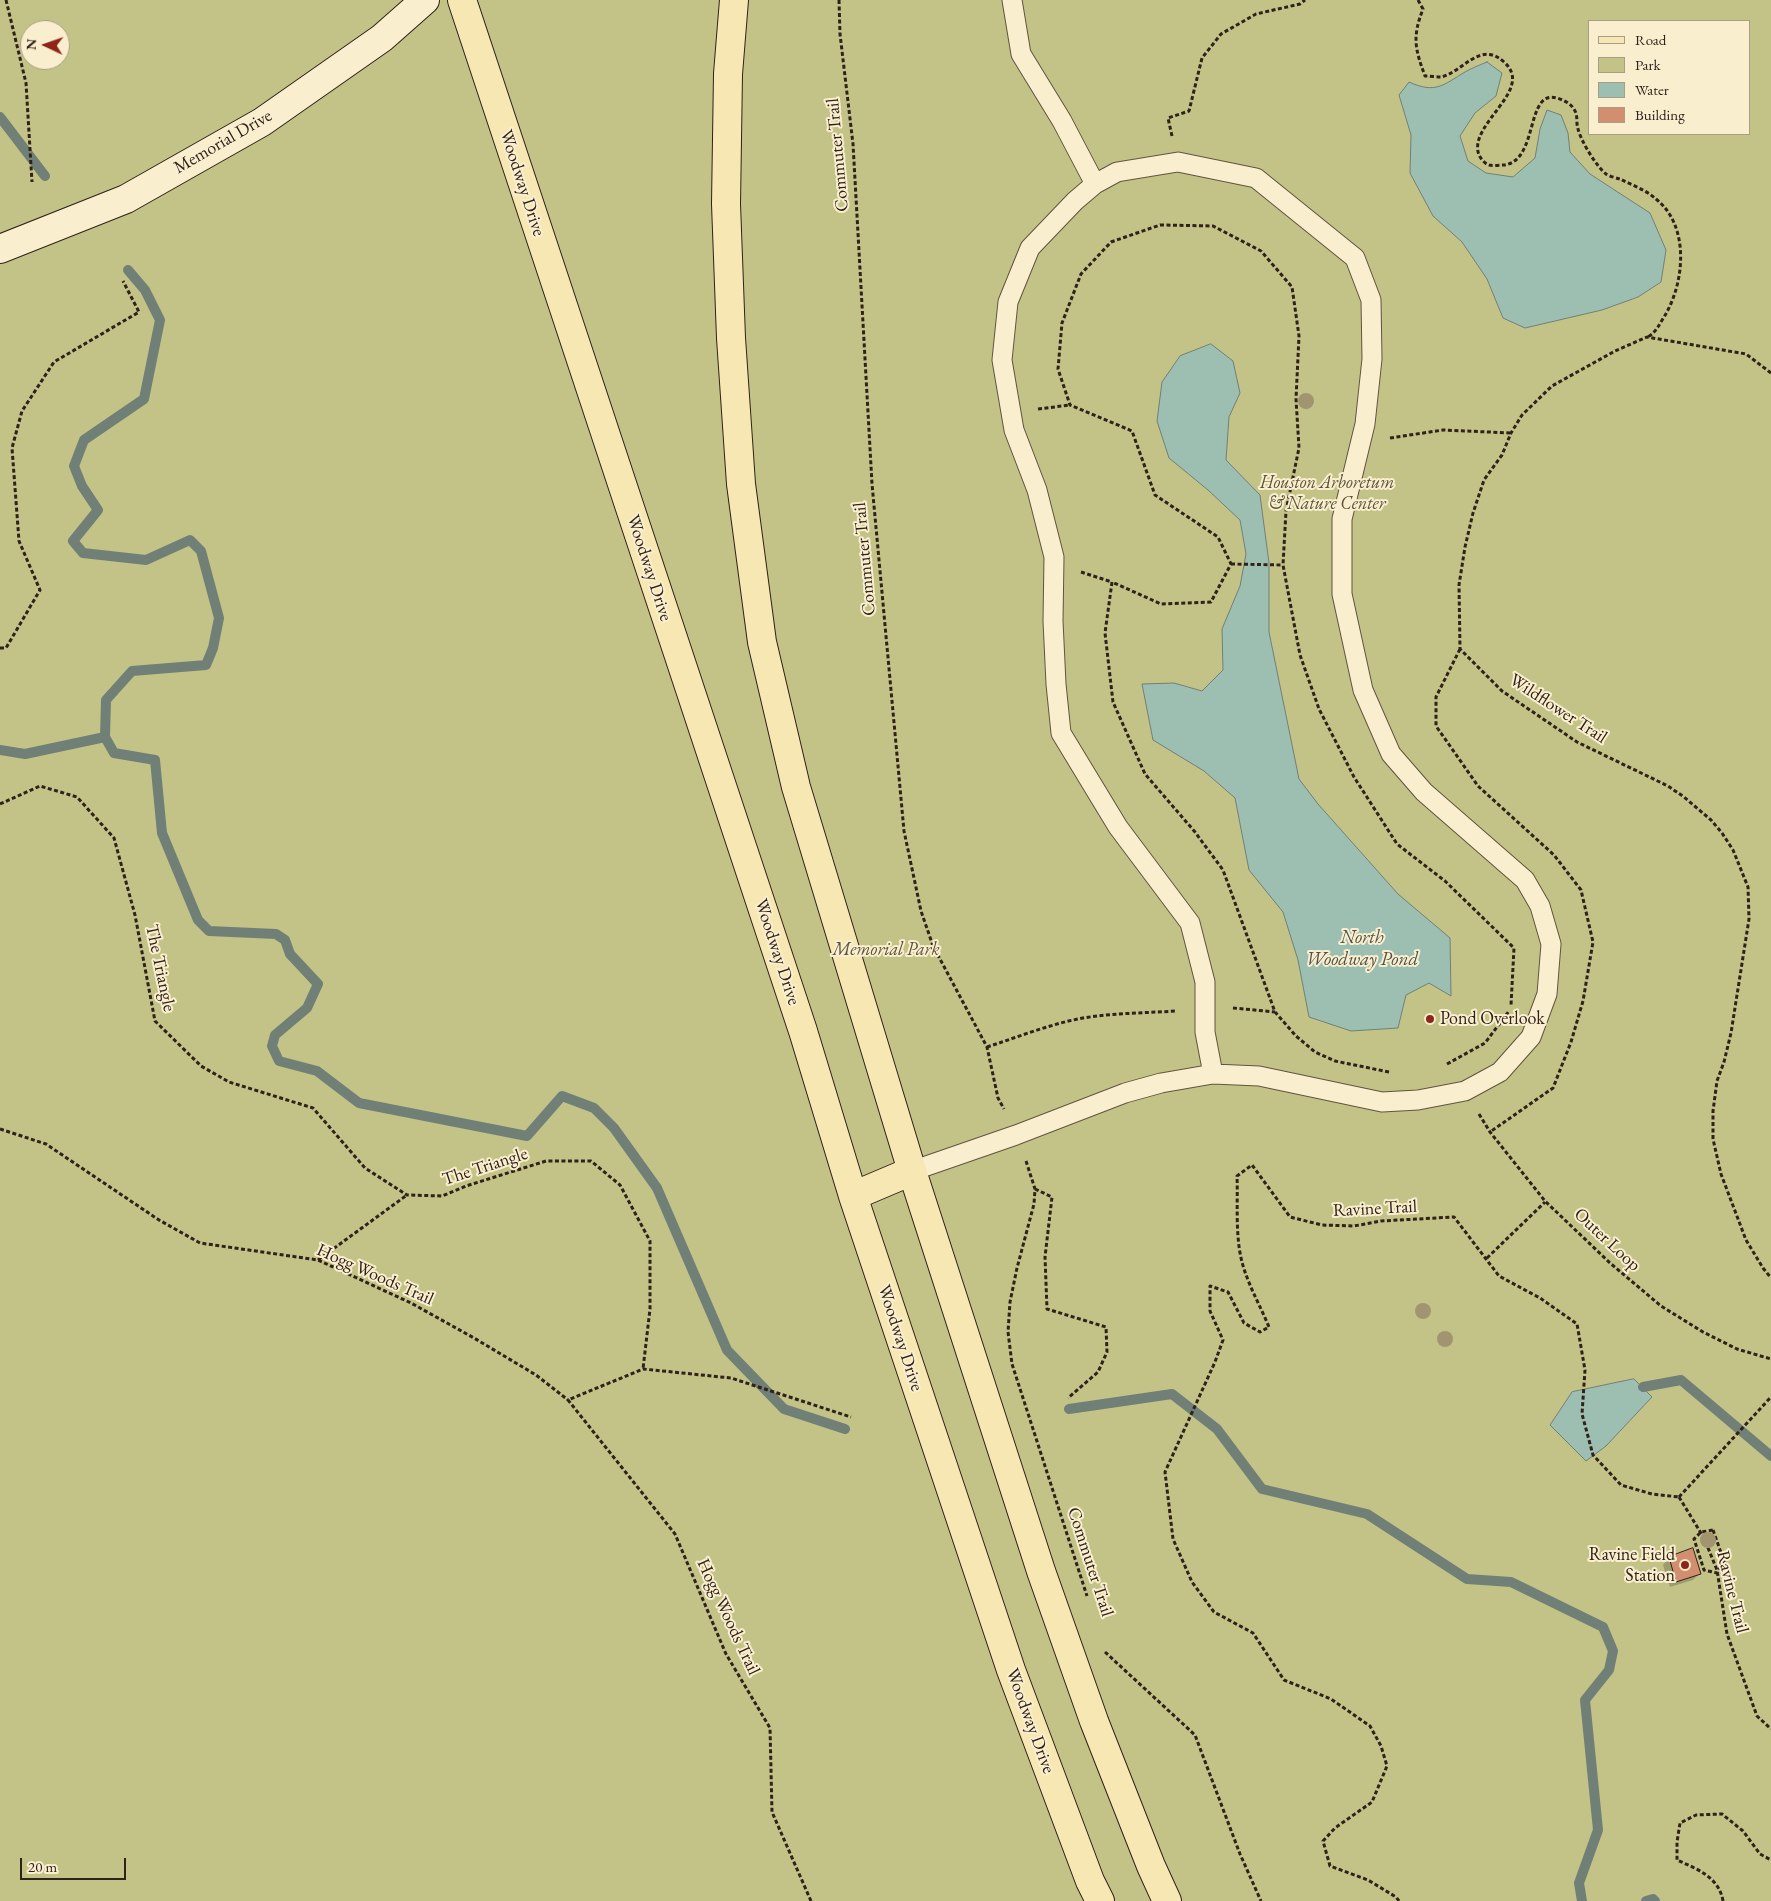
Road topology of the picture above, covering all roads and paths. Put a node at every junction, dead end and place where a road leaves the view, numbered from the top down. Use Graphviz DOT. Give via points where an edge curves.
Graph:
graph roads {
  1 [pos="6,0"];
  2 [pos="425,0"];
  3 [pos="462,0"];
  4 [pos="734,0"];
  5 [pos="839,0"];
  6 [pos="1012,0"];
  7 [pos="1305,0"];
  8 [pos="1418,0"];
  9 [pos="1178,162"];
  10 [pos="32,182"];
  11 [pos="1096,184"];
  12 [pos="0,249"];
  13 [pos="123,281"];
  14 [pos="1647,337"];
  15 [pos="1771,373"];
  16 [pos="1511,433"];
  17 [pos="1361,443"];
  18 [pos="1231,564"];
  19 [pos="1283,565"];
  20 [pos="0,648"];
  21 [pos="0,804"];
  22 [pos="1205,1010"];
  23 [pos="1275,1012"];
  24 [pos="987,1047"];
  25 [pos="1213,1074"];
  26 [pos="1398,1074"];
  27 [pos="1465,1092"];
  28 [pos="998,1098"];
  29 [pos="0,1129"];
  30 [pos="912,1171"];
  31 [pos="407,1195"];
  32 [pos="853,1196"];
  33 [pos="1545,1202"];
  34 [pos="1486,1258"];
  35 [pos="318,1260"];
  36 [pos="1771,1278"];
  37 [pos="1771,1359"];
  38 [pos="643,1369"];
  39 [pos="1771,1397"];
  40 [pos="1068,1398"];
  41 [pos="568,1400"];
  42 [pos="851,1417"];
  43 [pos="1679,1496"];
  44 [pos="1724,1560"];
  45 [pos="1090,1605"];
  46 [pos="1104,1651"];
  47 [pos="1771,1729"];
  48 [pos="1771,1860"];
  49 [pos="811,1901"];
  50 [pos="1100,1901"];
  51 [pos="1167,1901"];
  52 [pos="1261,1901"];
  53 [pos="1399,1901"];
  54 [pos="1723,1901"];
  1 -- 10 [label="path" via="26,83"];
  2 -- 12 [label="main road, Memorial Drive" via="382,38 262,122 126,199"];
  3 -- 32 [label="main road, Woodway Drive" via="803,1031"];
  4 -- 30 [label="main road" via="728,74 726,204 731,338 741,484 762,642 796,787"];
  5 -- 24 [label="path, Commuter Trail" via="853,144 871,477 904,831 921,911 933,946"];
  6 -- 11 [label="lane" via="1021,54"];
  7 -- 9 [label="path" via="1256,14 1221,34 1202,58 1189,111 1168,118"];
  8 -- 14 [label="path" via="1423,9 1416,28 1417,52 1426,76 1441,76 1479,55 1489,54 1510,67 1512,79 1508,93 1480,134 1478,150 1488,165 1517,160 1524,151 1536,109 1546,99 1555,97 1576,111 1585,147 1606,174 1642,189 1657,199 1670,216 1680,241 1678,286 1669,309 1655,332"];
  9 -- 11 [label="lane" via="1117,172"];
  9 -- 17 [label="lane" via="1256,178 1355,258 1371,300 1372,360"];
  11 -- 22 [label="lane" via="1030,248 1008,302 1002,360 1014,430 1037,490 1054,557 1053,620 1061,734 1118,827 1190,924 1205,982"];
  13 -- 20 [label="path" via="139,312 54,362 22,411 12,448 19,541 40,590 6,648"];
  14 -- 15 [label="path" via="1746,354"];
  14 -- 16 [label="path, Wildflower Trail" via="1552,386 1522,415"];
  16 -- 17 [label="path" via="1443,430"];
  16 -- 36 [label="path, Wildflower Trail" via="1502,455 1484,480 1471,522 1459,585 1460,649 1502,691 1576,742 1684,797 1711,820 1733,850 1748,887 1748,919 1731,1033 1717,1081 1713,1139 1721,1174 1746,1240"];
  17 -- 27 [label="lane" via="1342,519 1342,594 1363,690 1391,754 1424,792 1525,880 1540,906 1551,944 1548,994 1531,1037 1500,1072"];
  18 -- 19 [label="path"];
  18 -- 19 [label="path" via="1218,537 1154,496 1132,431 1070,405 1058,369 1062,323 1081,274 1111,242 1160,225 1213,226 1261,251 1292,287 1299,336 1296,399 1299,448 1286,511"];
  18 -- 23 [label="path" via="1211,602 1161,604 1112,582 1105,633 1112,702 1145,774 1223,870"];
  19 -- 27 [label="path, Outer Loop" via="1300,655 1319,709 1354,777 1397,844 1445,881 1514,948 1511,1008 1486,1043 1444,1066"];
  21 -- 31 [label="path, The Triangle" via="40,786 77,797 114,838 135,916 155,1021 201,1066 229,1082 313,1108 365,1168"];
  22 -- 23 [label="path" via="1234,1008"];
  22 -- 24 [label="path" via="1083,1018"];
  22 -- 25 [label="lane" via="1205,1032"];
  23 -- 26 [label="path" via="1315,1052 1335,1061"];
  24 -- 28 [label="path, Commuter Trail"];
  25 -- 27 [label="lane" via="1260,1076 1382,1102"];
  25 -- 30 [label="lane" via="1125,1093"];
  27 -- 33 [label="path, Outer Loop" via="1490,1132"];
  29 -- 35 [label="path, Hogg Woods Trail" via="46,1144 159,1220 200,1243"];
  30 -- 32 [label="main road"];
  30 -- 51 [label="main road" via="1041,1571 1094,1721"];
  31 -- 35 [label="path"];
  31 -- 38 [label="path, The Triangle" via="442,1196 546,1161 591,1161 620,1185 650,1241 650,1309"];
  32 -- 50 [label="main road, Woodway Drive" via="1011,1670"];
  33 -- 34 [label="path"];
  33 -- 37 [label="path, Outer Loop" via="1661,1306 1737,1349"];
  34 -- 43 [label="path, Ravine Trail" via="1499,1276 1540,1298 1577,1324 1585,1370 1582,1414 1593,1454 1621,1485 1652,1494"];
  34 -- 53 [label="path, Ravine Trail" via="1454,1217 1381,1221 1354,1226 1322,1225 1290,1217 1252,1164 1237,1176 1240,1250 1250,1287 1269,1327 1260,1332 1244,1323 1228,1292 1210,1286 1210,1311 1223,1340 1165,1472 1173,1539 1192,1582 1214,1612 1253,1633 1284,1680 1331,1699 1370,1726 1381,1746 1387,1766 1372,1802 1335,1828 1323,1841 1330,1866 1368,1880"];
  35 -- 41 [label="path, Hogg Woods Trail" via="411,1303 474,1338 536,1375"];
  38 -- 41 [label="path"];
  38 -- 42 [label="path" via="731,1378"];
  39 -- 43 [label="path"];
  40 -- 45 [label="path, Commuter Trail" via="1098,1372 1107,1352 1106,1327 1047,1309 1044,1257 1052,1197 1035,1189 1010,1302 1008,1332 1011,1356"];
  41 -- 49 [label="path, Hogg Woods Trail" via="675,1534 726,1654 770,1728 772,1812"];
  43 -- 47 [label="path, Ravine Trail" via="1704,1538 1717,1570 1727,1634 1757,1716"];
  44 -- 44 [label="path" via="1713,1530 1700,1532 1694,1539 1704,1570 1717,1574"];
  46 -- 52 [label="path" via="1195,1735"];
  48 -- 54 [label="path" via="1760,1854 1742,1830 1722,1814 1696,1815 1680,1823 1678,1860 1706,1874 1721,1890"];
}
